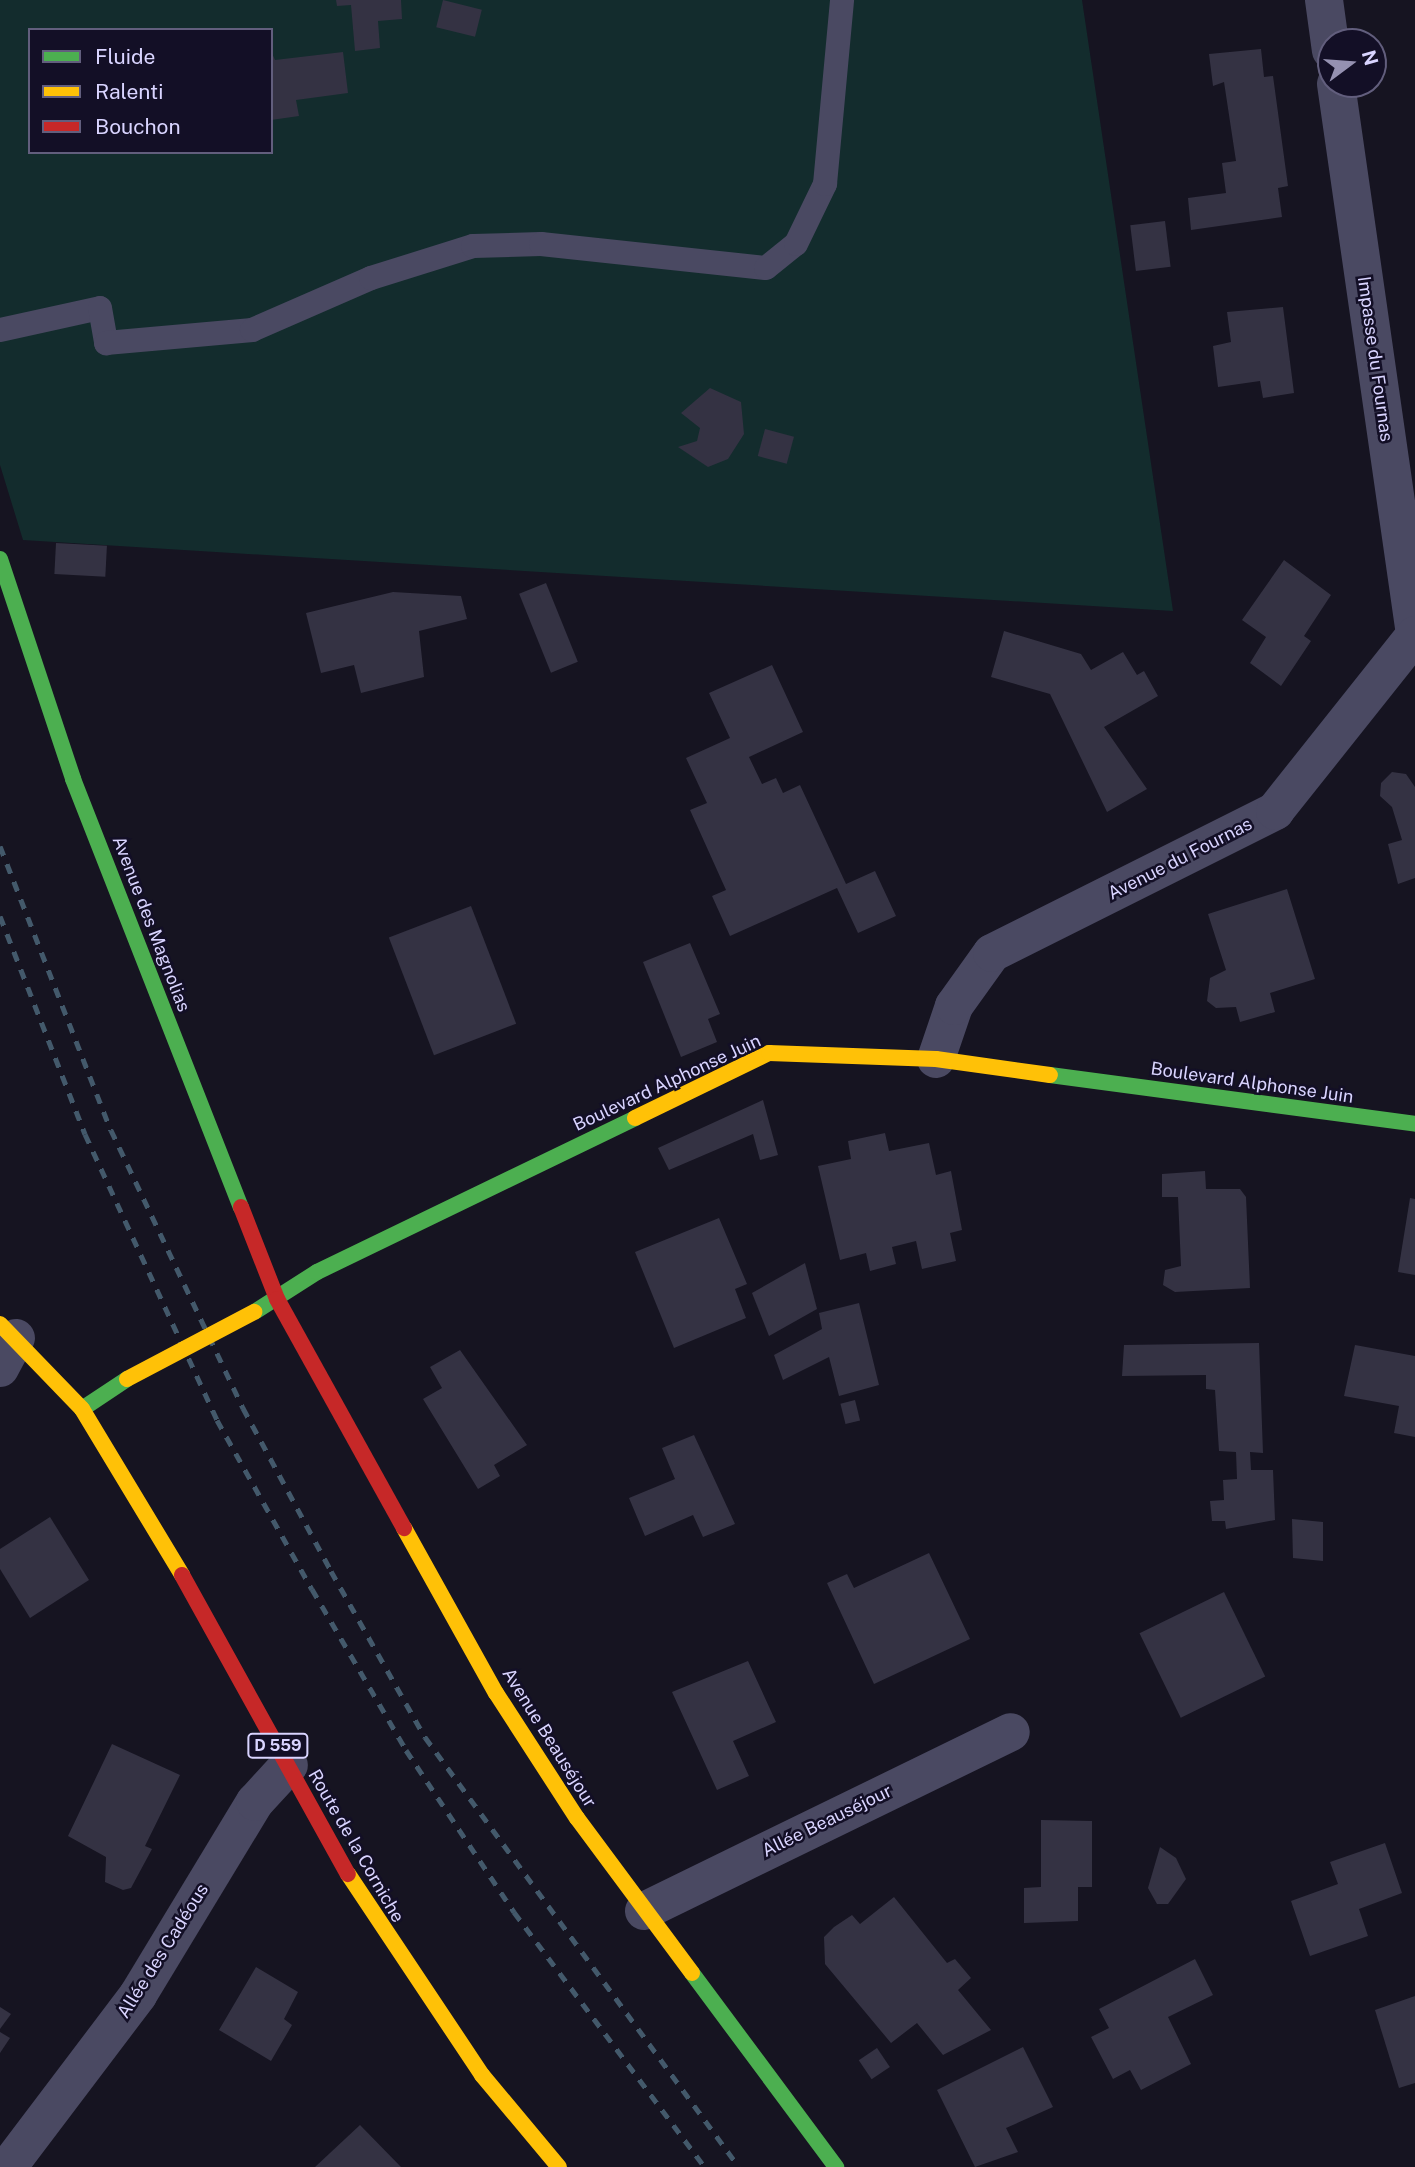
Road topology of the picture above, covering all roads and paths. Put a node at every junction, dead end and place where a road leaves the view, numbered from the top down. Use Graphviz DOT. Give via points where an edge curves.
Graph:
graph roads {
  1 [pos="842,0"];
  2 [pos="1324,0"];
  3 [pos="1328,28"];
  4 [pos="1338,98"];
  5 [pos="0,330"];
  6 [pos="0,559"];
  7 [pos="1415,634"];
  8 [pos="936,1059"];
  9 [pos="1415,1124"];
  10 [pos="277,1299"];
  11 [pos="5,1343"];
  12 [pos="82,1409"];
  13 [pos="1011,1732"];
  14 [pos="289,1765"];
  15 [pos="644,1911"];
  16 [pos="8,2167"];
  17 [pos="559,2167"];
  18 [pos="836,2167"];
  1 -- 5 [label="lane" via="825,184 796,244 766,268 541,244 473,246 371,278 252,330 106,343 100,308"];
  2 -- 3 [label="street"];
  4 -- 7 [label="street, Impasse du Fournas"];
  6 -- 10 [label="street, Avenue des Magnolias" via="73,779"];
  7 -- 8 [label="street, Avenue du Fournas" via="1275,811 992,953 954,1006"];
  8 -- 9 [label="street, Boulevard Alphonse Juin"];
  8 -- 10 [label="street, Boulevard Alphonse Juin" via="769,1053 317,1272"];
  10 -- 12 [label="street, Boulevard Alphonse Juin, bridge" via="127,1379"];
  10 -- 15 [label="street, Avenue Beauséjour" via="496,1693"];
  11 -- 12 [label="street, Route de la Corniche / D 559"];
  12 -- 14 [label="street, Route de la Corniche / D 559"];
  13 -- 15 [label="street, Allée Beauséjour"];
  14 -- 16 [label="street, Allée des Cadéous" via="255,1802 138,1996"];
  14 -- 17 [label="street, Route de la Corniche / D 559" via="373,1919 482,2076"];
  15 -- 18 [label="street, Avenue Beauséjour"];
}
